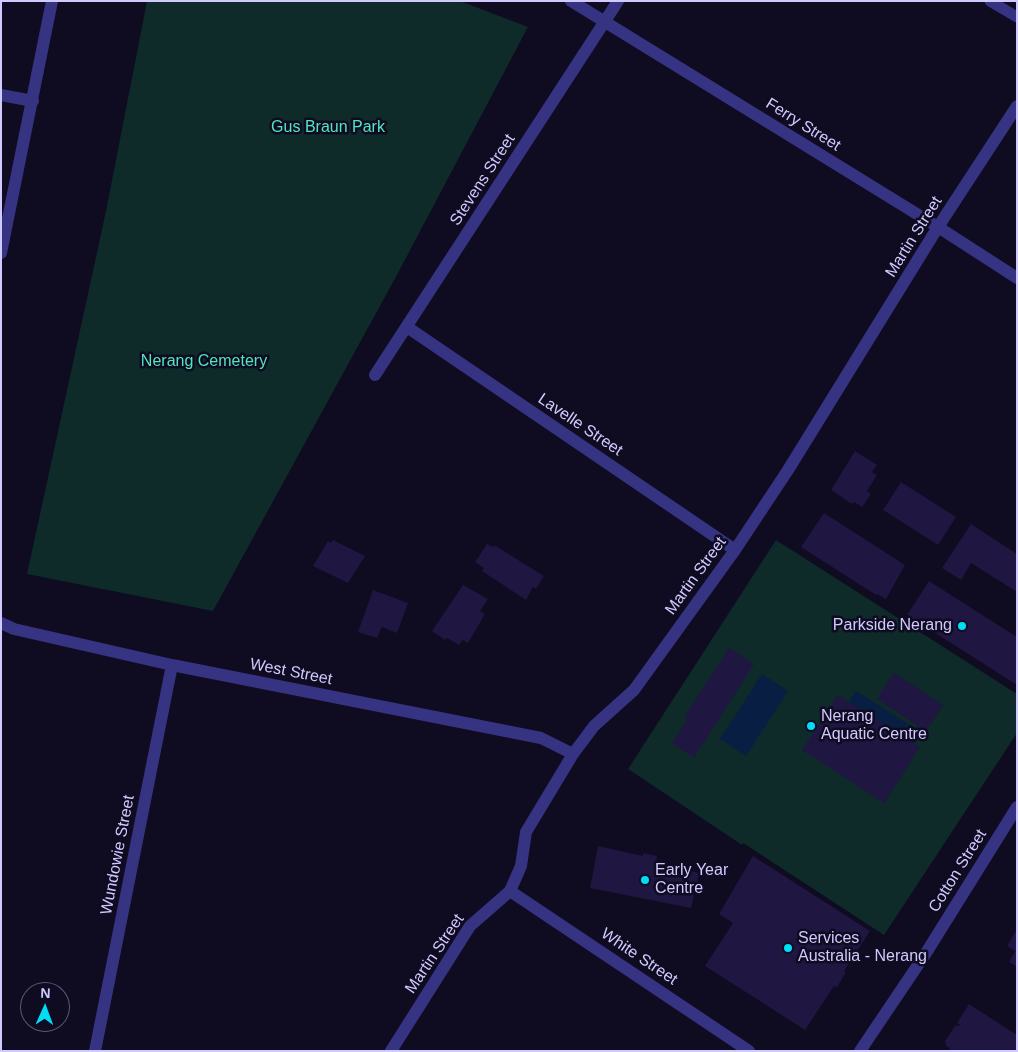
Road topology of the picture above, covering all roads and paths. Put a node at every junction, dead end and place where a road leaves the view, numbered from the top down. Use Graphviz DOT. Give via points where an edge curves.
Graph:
graph roads {
  1 [pos="52,1"];
  2 [pos="571,1"];
  3 [pos="618,1"];
  4 [pos="990,1"];
  5 [pos="1017,17"];
  6 [pos="604,23"];
  7 [pos="1,94"];
  8 [pos="33,101"];
  9 [pos="1017,106"];
  10 [pos="938,227"];
  11 [pos="1,254"];
  12 [pos="1017,278"];
  13 [pos="407,327"];
  14 [pos="375,375"];
  15 [pos="735,550"];
  16 [pos="1,623"];
  17 [pos="172,665"];
  18 [pos="573,754"];
  19 [pos="1017,808"];
  20 [pos="510,891"];
  21 [pos="96,1051"];
  22 [pos="391,1051"];
  23 [pos="749,1051"];
  24 [pos="860,1051"];
  1 -- 8 [label="street"];
  2 -- 6 [label="street, Ferry Street"];
  3 -- 6 [label="street, Stevens Street"];
  4 -- 5 [label="lane"];
  6 -- 10 [label="street, Ferry Street"];
  6 -- 13 [label="street, Stevens Street"];
  7 -- 8 [label="street"];
  8 -- 11 [label="street"];
  9 -- 10 [label="street, Martin Street"];
  10 -- 12 [label="street, Ferry Street"];
  10 -- 15 [label="street, Martin Street"];
  13 -- 14 [label="street, Stevens Street"];
  13 -- 15 [label="street, Lavelle Street"];
  15 -- 18 [label="street, Martin Street" via="634,690 594,726"];
  16 -- 17 [label="street, West Street" via="14,629"];
  17 -- 18 [label="street, West Street" via="541,738"];
  17 -- 21 [label="street, Wundowie Street"];
  18 -- 20 [label="street, Martin Street" via="526,832 521,866"];
  19 -- 24 [label="street, Cotton Street"];
  20 -- 22 [label="street, Martin Street" via="470,926"];
  20 -- 23 [label="street, White Street"];
}
